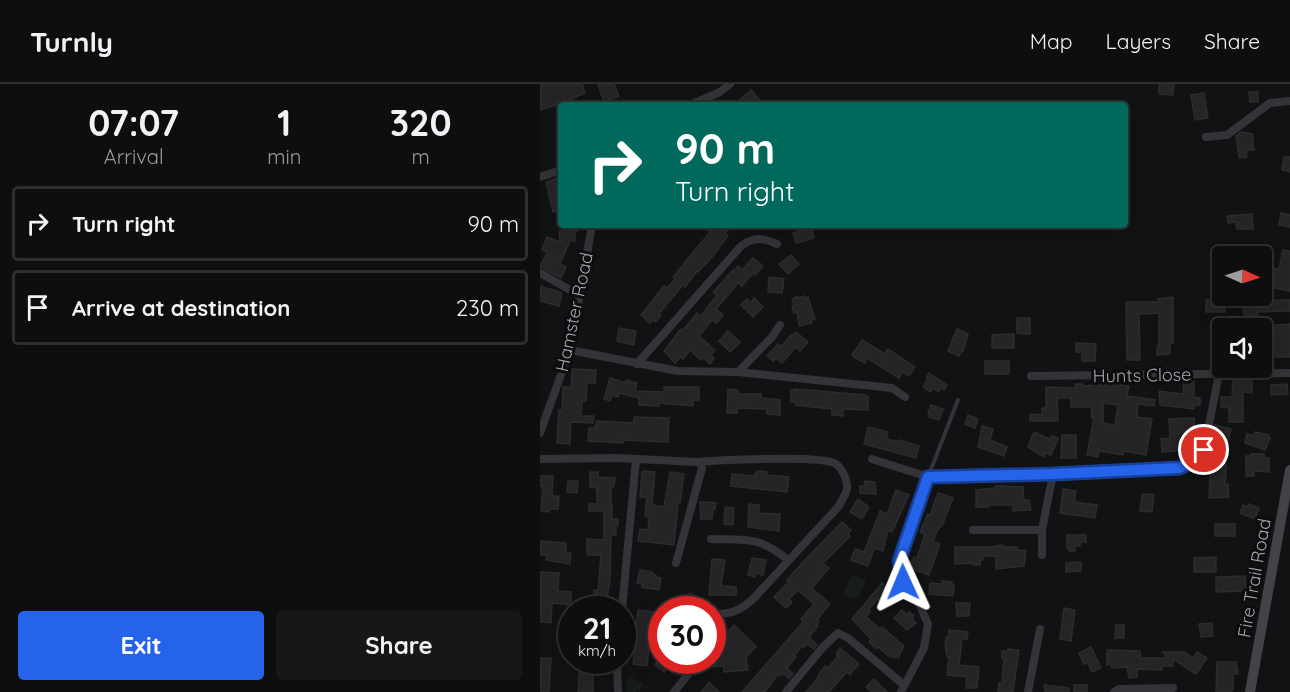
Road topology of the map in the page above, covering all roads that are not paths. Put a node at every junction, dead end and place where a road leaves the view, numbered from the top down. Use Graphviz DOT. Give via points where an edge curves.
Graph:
graph roads {
  1 [pos="730,84"];
  2 [pos="1290,101"];
  3 [pos="697,102"];
  4 [pos="1206,136"];
  5 [pos="558,171"];
  6 [pos="540,177"];
  7 [pos="591,228"];
  8 [pos="777,244"];
  9 [pos="540,273"];
  10 [pos="579,295"];
  11 [pos="780,325"];
  12 [pos="570,350"];
  13 [pos="637,364"];
  14 [pos="738,372"];
  15 [pos="1272,373"];
  16 [pos="1290,373"];
  17 [pos="1212,374"];
  18 [pos="1030,376"];
  19 [pos="1218,378"];
  20 [pos="905,398"];
  21 [pos="958,400"];
  22 [pos="540,433"];
  23 [pos="540,459"];
  24 [pos="636,459"];
  25 [pos="872,459"];
  26 [pos="698,462"];
  27 [pos="1290,470"];
  28 [pos="1053,474"];
  29 [pos="928,477"];
  30 [pos="973,530"];
  31 [pos="1042,530"];
  32 [pos="711,539"];
  33 [pos="1042,555"];
  34 [pos="788,560"];
  35 [pos="676,563"];
  36 [pos="623,596"];
  37 [pos="726,613"];
  38 [pos="1040,629"];
  39 [pos="617,674"];
  40 [pos="688,674"];
  41 [pos="1173,688"];
  42 [pos="903,689"];
  43 [pos="618,692"];
  44 [pos="674,692"];
  45 [pos="786,692"];
  46 [pos="1029,692"];
  47 [pos="1114,692"];
  48 [pos="1250,692"];
  1 -- 3 [label="street"];
  2 -- 4 [label="street" via="1270,103 1227,135"];
  5 -- 6 [label="street"];
  7 -- 10 [label="street, Hamster Road"];
  8 -- 13 [label="street" via="763,238 741,246"];
  9 -- 10 [label="street"];
  10 -- 12 [label="street, Hamster Road"];
  11 -- 14 [label="street"];
  12 -- 13 [label="street"];
  12 -- 22 [label="street, Hamster Road"];
  13 -- 14 [label="street" via="678,371"];
  14 -- 20 [label="street" via="892,388"];
  15 -- 16 [label="street, Hunts Close"];
  17 -- 18 [label="street, Hunts Close"];
  19 -- 28 [label="street" via="1204,450 1190,465"];
  21 -- 29 [label="lane"];
  23 -- 24 [label="street"];
  24 -- 26 [label="street"];
  24 -- 36 [label="street"];
  25 -- 29 [label="street"];
  26 -- 34 [label="street" via="816,460 837,465 847,489 839,506"];
  26 -- 35 [label="street" via="702,468"];
  27 -- 48 [label="street, Fire Trail Road"];
  28 -- 29 [label="street"];
  28 -- 31 [label="street"];
  29 -- 42 [label="street" via="899,561 903,582 928,624 924,648"];
  30 -- 31 [label="street"];
  31 -- 33 [label="street"];
  32 -- 34 [label="street" via="756,540"];
  34 -- 37 [label="street" via="742,609"];
  38 -- 46 [label="street"];
  39 -- 43 [label="street"];
  40 -- 44 [label="street"];
  41 -- 47 [label="street"];
  42 -- 45 [label="street" via="838,633"];
}
